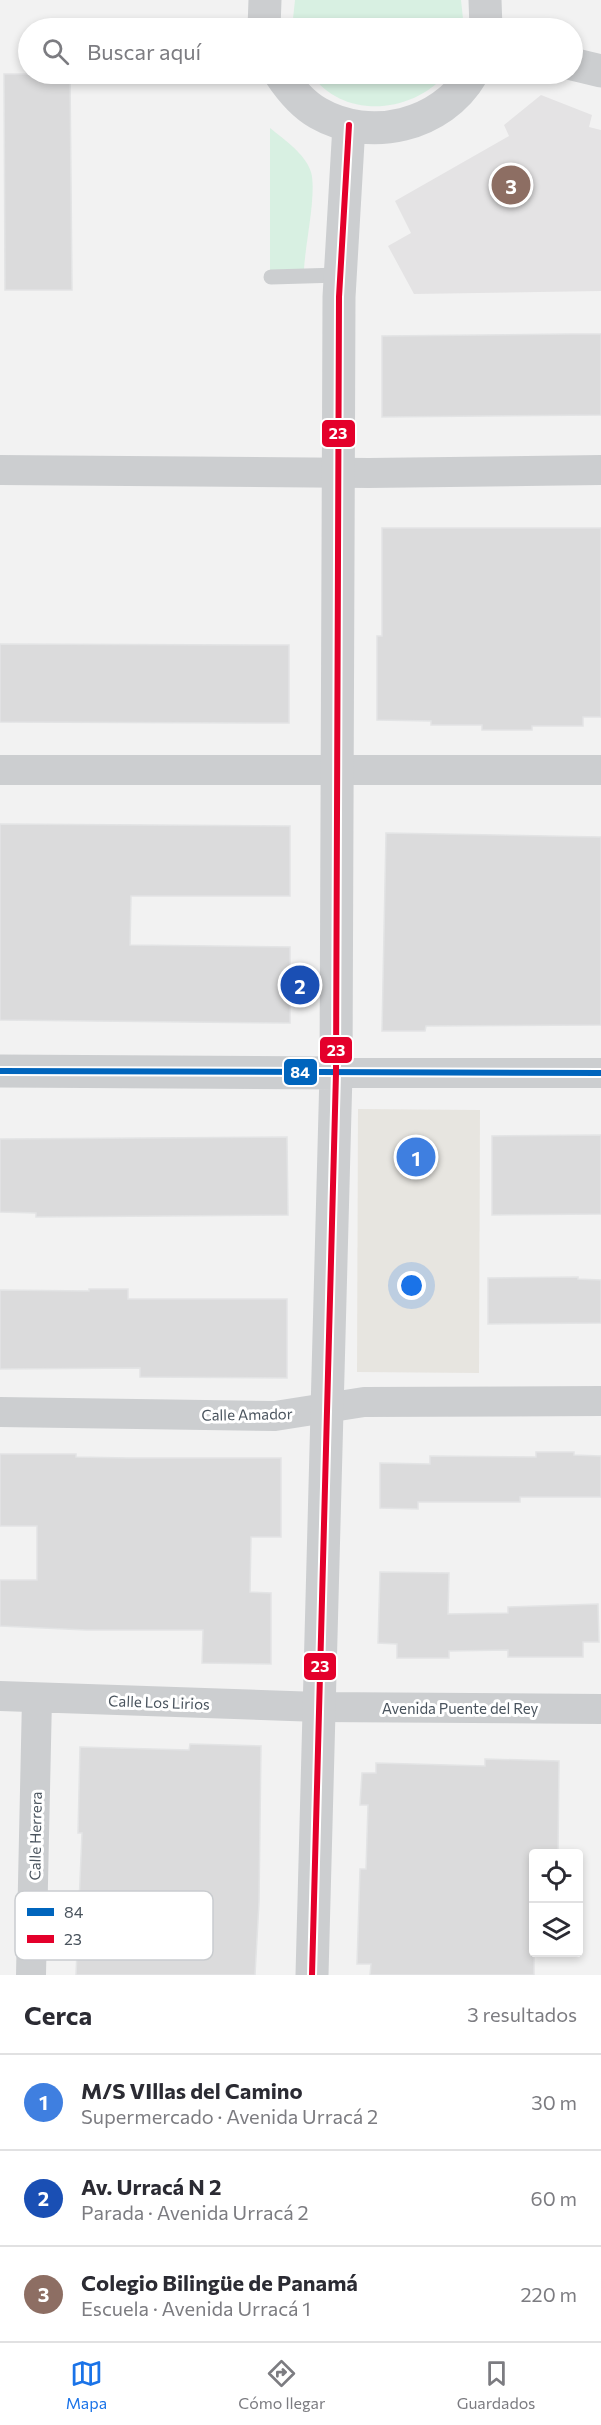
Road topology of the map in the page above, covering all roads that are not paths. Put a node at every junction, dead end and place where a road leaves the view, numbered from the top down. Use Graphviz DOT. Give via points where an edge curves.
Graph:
graph roads {
  1 [pos="265,0"];
  2 [pos="486,0"];
  3 [pos="264,18"];
  4 [pos="486,18"];
  5 [pos="583,66"];
  6 [pos="601,71"];
  7 [pos="287,84"];
  8 [pos="464,84"];
  9 [pos="349,125"];
  10 [pos="339,275"];
  11 [pos="271,278"];
  12 [pos="0,470"];
  13 [pos="601,470"];
  14 [pos="336,473"];
  15 [pos="0,770"];
  16 [pos="601,770"];
  17 [pos="338,771"];
  18 [pos="0,1071"];
  19 [pos="601,1072"];
  20 [pos="336,1073"];
  21 [pos="601,1401"];
  22 [pos="327,1410"];
  23 [pos="0,1412"];
  24 [pos="0,1696"];
  25 [pos="37,1698"];
  26 [pos="319,1707"];
  27 [pos="601,1708"];
  28 [pos="34,1891"];
  29 [pos="32,1960"];
  30 [pos="32,1975"];
  31 [pos="312,1975"];
  1 -- 3 [label="street"];
  2 -- 4 [label="street"];
  5 -- 6 [label="street"];
  7 -- 9 [label="street" via="318,113"];
  8 -- 9 [label="street" via="448,103 418,121 384,129"];
  9 -- 10 [label="street"];
  10 -- 11 [label="lane"];
  10 -- 14 [label="street"];
  12 -- 14 [label="street"];
  13 -- 14 [label="street"];
  14 -- 17 [label="street"];
  15 -- 17 [label="street"];
  16 -- 17 [label="street"];
  17 -- 20 [label="street"];
  18 -- 20 [label="street"];
  19 -- 20 [label="street"];
  20 -- 22 [label="street"];
  21 -- 22 [label="street, Calle Amador" via="364,1402"];
  22 -- 23 [label="street, Calle Amador" via="275,1416"];
  22 -- 26 [label="street"];
  24 -- 25 [label="street, Calle Los Lirios"];
  25 -- 26 [label="street, Calle Los Lirios"];
  25 -- 28 [label="street, Calle Herrera"];
  26 -- 27 [label="street, Avenida Puente del Rey"];
  26 -- 31 [label="street"];
  29 -- 30 [label="street, Calle Herrera"];
}
